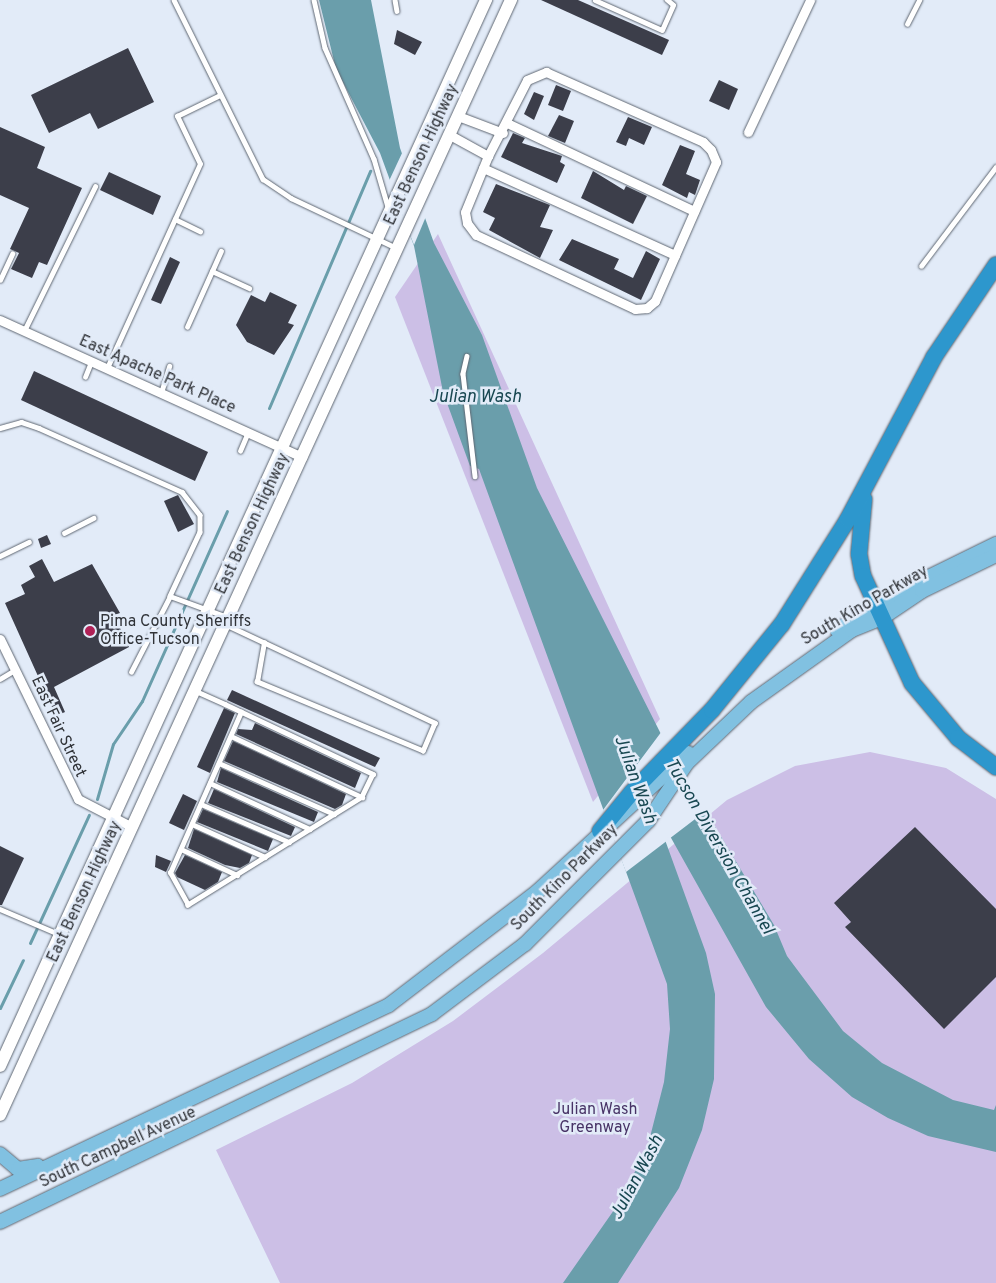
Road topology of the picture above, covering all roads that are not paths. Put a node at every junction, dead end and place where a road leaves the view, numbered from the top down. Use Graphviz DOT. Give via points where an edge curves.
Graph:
graph roads {
  1 [pos="174,0"];
  2 [pos="314,0"];
  3 [pos="395,0"];
  4 [pos="486,0"];
  5 [pos="511,0"];
  6 [pos="595,0"];
  7 [pos="667,0"];
  8 [pos="810,0"];
  9 [pos="918,0"];
  10 [pos="397,11"];
  11 [pos="907,24"];
  12 [pos="220,95"];
  13 [pos="458,116"];
  14 [pos="507,124"];
  15 [pos="748,132"];
  16 [pos="503,133"];
  17 [pos="448,134"];
  18 [pos="488,156"];
  19 [pos="996,167"];
  20 [pos="483,168"];
  21 [pos="95,187"];
  22 [pos="390,210"];
  23 [pos="694,210"];
  24 [pos="175,219"];
  25 [pos="200,230"];
  26 [pos="377,238"];
  27 [pos="397,248"];
  28 [pos="221,251"];
  29 [pos="12,254"];
  30 [pos="675,255"];
  31 [pos="922,266"];
  32 [pos="996,266"];
  33 [pos="212,271"];
  34 [pos="0,280"];
  35 [pos="249,288"];
  36 [pos="0,320"];
  37 [pos="187,327"];
  38 [pos="24,331"];
  39 [pos="467,356"];
  40 [pos="92,362"];
  41 [pos="169,366"];
  42 [pos="107,368"];
  43 [pos="85,377"];
  44 [pos="161,393"];
  45 [pos="0,428"];
  46 [pos="248,432"];
  47 [pos="282,447"];
  48 [pos="240,451"];
  49 [pos="302,457"];
  50 [pos="475,476"];
  51 [pos="867,483"];
  52 [pos="93,518"];
  53 [pos="64,533"];
  54 [pos="29,542"];
  55 [pos="996,544"];
  56 [pos="996,555"];
  57 [pos="0,556"];
  58 [pos="170,596"];
  59 [pos="208,611"];
  60 [pos="878,612"];
  61 [pos="227,621"];
  62 [pos="0,638"];
  63 [pos="264,642"];
  64 [pos="15,670"];
  65 [pos="131,672"];
  66 [pos="0,679"];
  67 [pos="195,690"];
  68 [pos="241,712"];
  69 [pos="231,736"];
  70 [pos="684,754"];
  71 [pos="219,763"];
  72 [pos="996,767"];
  73 [pos="210,782"];
  74 [pos="362,797"];
  75 [pos="201,804"];
  76 [pos="334,814"];
  77 [pos="113,817"];
  78 [pos="192,824"];
  79 [pos="132,827"];
  80 [pos="310,829"];
  81 [pos="600,831"];
  82 [pos="289,842"];
  83 [pos="181,849"];
  84 [pos="265,857"];
  85 [pos="237,874"];
  86 [pos="0,909"];
  87 [pos="60,934"];
  88 [pos="0,1066"];
  89 [pos="236,1079"];
  90 [pos="250,1105"];
  91 [pos="0,1116"];
  92 [pos="0,1154"];
  93 [pos="54,1164"];
  94 [pos="0,1189"];
  95 [pos="0,1222"];
  1 -- 12 [label="lane"];
  2 -- 22 [label="lane" via="325,48 374,159"];
  3 -- 10 [label="lane"];
  4 -- 22 [label="main road, East Benson Highway"];
  5 -- 13 [label="main road, East Benson Highway"];
  6 -- 7 [label="lane" via="662,30 673,5"];
  8 -- 15 [label="street"];
  9 -- 11 [label="lane"];
  12 -- 24 [label="lane" via="177,116 200,164"];
  12 -- 26 [label="lane" via="263,179"];
  13 -- 16 [label="street"];
  13 -- 17 [label="main road, East Benson Highway"];
  14 -- 16 [label="street"];
  14 -- 23 [label="street"];
  14 -- 23 [label="street" via="526,80 546,72 703,142 716,162"];
  16 -- 18 [label="street"];
  17 -- 18 [label="street"];
  17 -- 27 [label="main road, East Benson Highway"];
  18 -- 20 [label="street"];
  19 -- 31 [label="lane"];
  20 -- 30 [label="street"];
  20 -- 30 [label="street" via="466,212 476,236 635,309 655,301"];
  21 -- 38 [label="lane"];
  22 -- 26 [label="main road, East Benson Highway"];
  23 -- 30 [label="street"];
  24 -- 25 [label="lane"];
  24 -- 42 [label="lane"];
  26 -- 27 [label="lane"];
  26 -- 47 [label="main road, East Benson Highway"];
  27 -- 49 [label="main road, East Benson Highway"];
  28 -- 33 [label="lane"];
  29 -- 34 [label="lane"];
  32 -- 51 [label="highway" via="934,357"];
  33 -- 35 [label="lane"];
  33 -- 37 [label="lane"];
  36 -- 38 [label="street, East Apache Park Place"];
  38 -- 40 [label="street, East Apache Park Place"];
  39 -- 50 [label="lane" via="463,374"];
  40 -- 42 [label="street, East Apache Park Place"];
  40 -- 43 [label="lane"];
  41 -- 44 [label="lane"];
  42 -- 44 [label="street, East Apache Park Place"];
  44 -- 46 [label="street, East Apache Park Place"];
  45 -- 58 [label="lane" via="21,422 39,428 186,496 200,515 200,532"];
  46 -- 47 [label="street, East Apache Park Place"];
  46 -- 48 [label="lane"];
  47 -- 49 [label="street, East Apache Park Place"];
  47 -- 59 [label="main road, East Benson Highway"];
  49 -- 61 [label="main road, East Benson Highway"];
  51 -- 60 [label="highway" via="859,554"];
  51 -- 70 [label="highway" via="782,624"];
  52 -- 53 [label="lane"];
  54 -- 57 [label="lane"];
  55 -- 60 [label="main road, South Kino Parkway"];
  56 -- 60 [label="main road, South Kino Parkway"];
  58 -- 59 [label="lane"];
  58 -- 65 [label="lane"];
  59 -- 61 [label="lane"];
  59 -- 77 [label="main road, East Benson Highway"];
  60 -- 70 [label="main road, South Kino Parkway" via="765,690"];
  60 -- 72 [label="highway" via="912,683 934,714"];
  61 -- 63 [label="lane"];
  61 -- 67 [label="main road, East Benson Highway"];
  62 -- 64 [label="street, East Fair Street"];
  63 -- 63 [label="lane" via="435,723 423,750 257,682"];
  64 -- 66 [label="lane"];
  64 -- 77 [label="street, East Fair Street" via="68,784 78,798"];
  67 -- 68 [label="lane"];
  67 -- 79 [label="main road, East Benson Highway"];
  68 -- 69 [label="lane"];
  68 -- 74 [label="lane" via="372,774"];
  69 -- 71 [label="lane"];
  69 -- 74 [label="lane"];
  70 -- 81 [label="highway"];
  70 -- 90 [label="main road, South Kino Parkway" via="648,821 525,944 432,1014"];
  71 -- 73 [label="lane"];
  71 -- 76 [label="lane"];
  73 -- 75 [label="lane"];
  73 -- 80 [label="lane"];
  74 -- 76 [label="lane"];
  75 -- 78 [label="lane"];
  75 -- 82 [label="lane"];
  76 -- 80 [label="lane"];
  77 -- 79 [label="street, East Fair Street"];
  77 -- 87 [label="main road, East Benson Highway"];
  78 -- 83 [label="lane"];
  78 -- 84 [label="lane"];
  79 -- 91 [label="main road, East Benson Highway"];
  80 -- 82 [label="lane"];
  81 -- 89 [label="main road, South Kino Parkway" via="538,891 433,975 388,1005"];
  82 -- 84 [label="lane"];
  83 -- 85 [label="lane"];
  83 -- 85 [label="lane" via="170,872 188,905"];
  84 -- 85 [label="lane"];
  86 -- 87 [label="lane"];
  87 -- 88 [label="main road, East Benson Highway"];
  89 -- 93 [label="main road, South Campbell Avenue"];
  90 -- 95 [label="main road, South Campbell Avenue"];
  92 -- 93 [label="main road" via="18,1169"];
  93 -- 94 [label="main road, South Campbell Avenue"];
}
